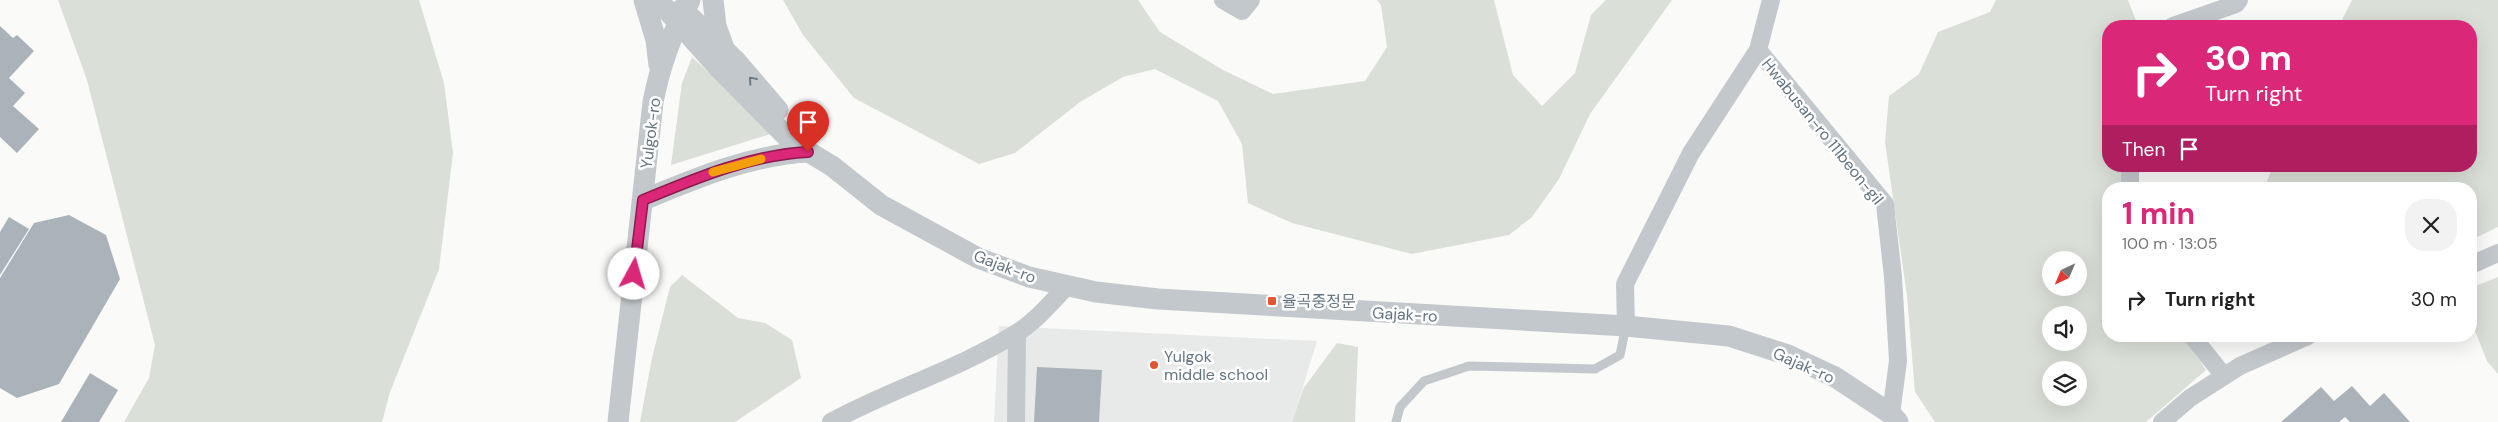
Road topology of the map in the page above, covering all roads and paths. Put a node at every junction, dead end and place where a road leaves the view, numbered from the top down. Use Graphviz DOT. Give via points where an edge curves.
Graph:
graph roads {
  1 [pos="644,0"];
  2 [pos="658,0"];
  3 [pos="713,0"];
  4 [pos="1224,0"];
  5 [pos="1251,0"];
  6 [pos="1771,0"];
  7 [pos="2238,0"];
  8 [pos="682,9"];
  9 [pos="2191,20"];
  10 [pos="725,50"];
  11 [pos="1758,50"];
  12 [pos="659,72"];
  13 [pos="808,152"];
  14 [pos="832,166"];
  15 [pos="643,200"];
  16 [pos="2498,253"];
  17 [pos="2477,262"];
  18 [pos="1066,287"];
  19 [pos="1626,326"];
  20 [pos="1017,334"];
  21 [pos="2197,342"];
  22 [pos="2294,342"];
  23 [pos="2224,376"];
  24 [pos="1894,418"];
  25 [pos="618,422"];
  26 [pos="831,422"];
  27 [pos="1016,422"];
  28 [pos="1396,422"];
  29 [pos="2162,422"];
  1 -- 12 [label="street" via="656,40"];
  2 -- 8 [label="street, Gajak-ro"];
  3 -- 10 [label="street" via="716,26"];
  4 -- 5 [label="street" via="1242,11"];
  6 -- 11 [label="street, Hwabusan-ro 111beon-gil"];
  7 -- 9 [label="street" via="2236,4"];
  8 -- 10 [label="street, Gajak-ro"];
  8 -- 12 [label="street, Yulgok-ro"];
  8 -- 13 [label="street, Gajak-ro" via="792,142"];
  14 -- 10 [label="street, Gajak-ro, one-way"];
  11 -- 19 [label="street" via="1691,154 1626,284"];
  11 -- 24 [label="street, Hwabusan-ro 111beon-gil" via="1884,204 1898,361"];
  12 -- 15 [label="street, Yulgok-ro"];
  13 -- 14 [label="street, Gajak-ro"];
  13 -- 15 [label="street" via="786,153 727,167"];
  14 -- 18 [label="street, Gajak-ro" via="881,205 978,258"];
  15 -- 25 [label="street, Yulgok-ro"];
  16 -- 17 [label="street"];
  18 -- 19 [label="street, Gajak-ro" via="1158,299"];
  18 -- 20 [label="street"];
  19 -- 24 [label="street, Gajak-ro" via="1729,336 1788,355 1836,378"];
  19 -- 28 [label="lane" via="1620,355 1595,369 1469,366 1424,381 1400,407"];
  20 -- 26 [label="street"];
  20 -- 27 [label="street"];
  21 -- 23 [label="street"];
  22 -- 23 [label="street"];
  23 -- 29 [label="street" via="2190,398"];
}
